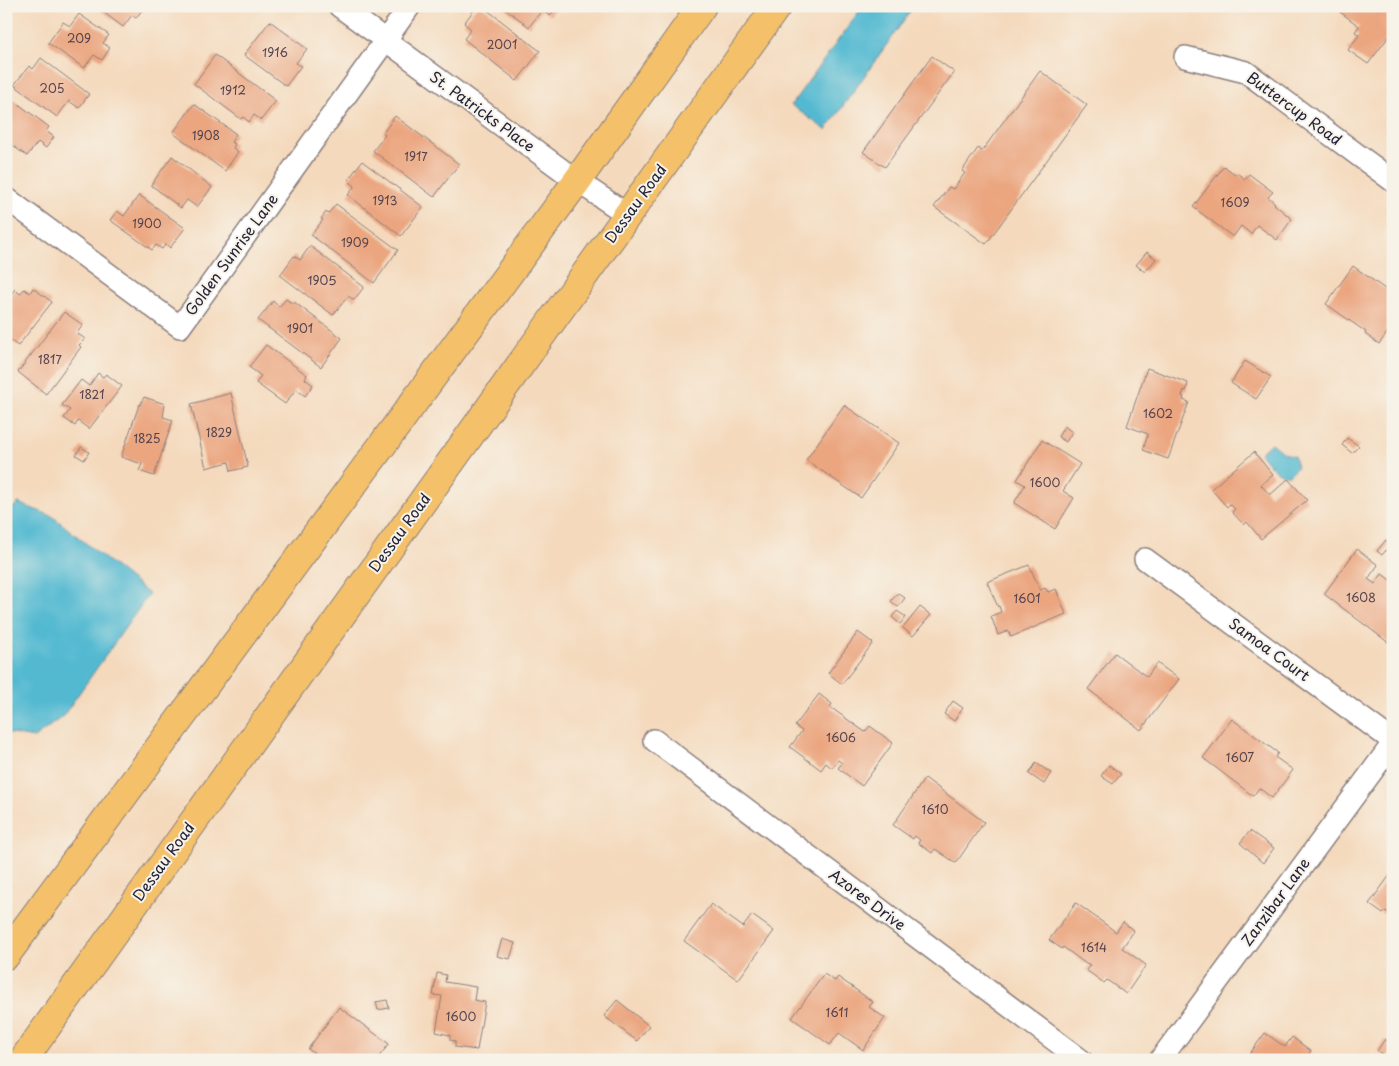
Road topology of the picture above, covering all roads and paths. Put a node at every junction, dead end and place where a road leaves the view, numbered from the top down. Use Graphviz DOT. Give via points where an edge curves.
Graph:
graph roads {
  1 [pos="339,6"];
  2 [pos="410,6"];
  3 [pos="702,6"];
  4 [pos="777,6"];
  5 [pos="385,40"];
  6 [pos="1185,57"];
  7 [pos="577,181"];
  8 [pos="1393,181"];
  9 [pos="6,198"];
  10 [pos="628,215"];
  11 [pos="1145,559"];
  12 [pos="654,740"];
  13 [pos="1393,742"];
  14 [pos="6,955"];
  15 [pos="23,1060"];
  16 [pos="1081,1060"];
  17 [pos="1160,1060"];
  1 -- 5 [label="street, St. Patricks Place"];
  2 -- 5 [label="street, Golden Sunrise Lane"];
  3 -- 7 [label="main road"];
  4 -- 10 [label="main road, Dessau Road"];
  5 -- 7 [label="street, St. Patricks Place"];
  5 -- 9 [label="street, Golden Sunrise Lane" via="180,327"];
  6 -- 8 [label="street, Buttercup Road" via="1246,72"];
  7 -- 10 [label="street, St. Patricks Place"];
  7 -- 14 [label="main road"];
  10 -- 15 [label="main road, Dessau Road"];
  11 -- 13 [label="street, Samoa Court"];
  12 -- 16 [label="street, Azores Drive"];
  13 -- 17 [label="street, Zanzibar Lane"];
}
